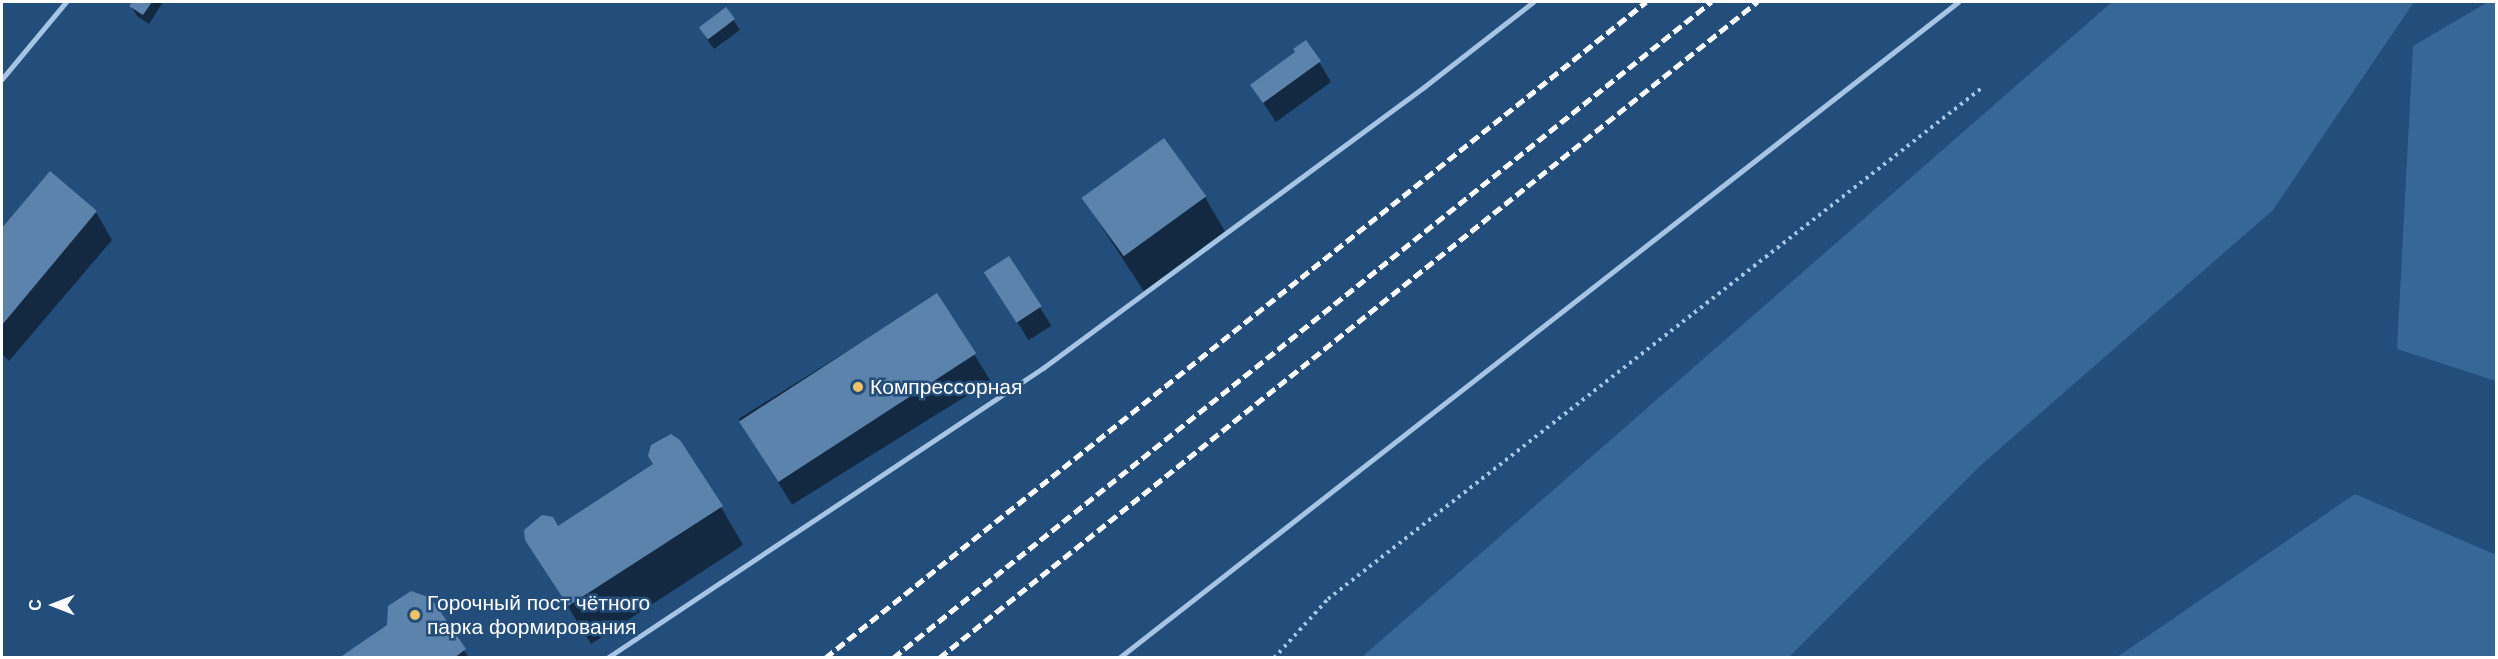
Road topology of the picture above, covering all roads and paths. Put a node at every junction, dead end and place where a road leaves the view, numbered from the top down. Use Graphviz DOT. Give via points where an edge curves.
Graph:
graph roads {
  1 [pos="66,2"];
  2 [pos="1533,2"];
  3 [pos="1958,2"];
  4 [pos="2,79"];
  5 [pos="1983,87"];
  6 [pos="607,657"];
  7 [pos="1119,657"];
  8 [pos="1274,657"];
  1 -- 4 [label="lane"];
  2 -- 6 [label="lane" via="1043,368"];
  3 -- 7 [label="lane"];
  5 -- 8 [label="path" via="1328,599"];
}
